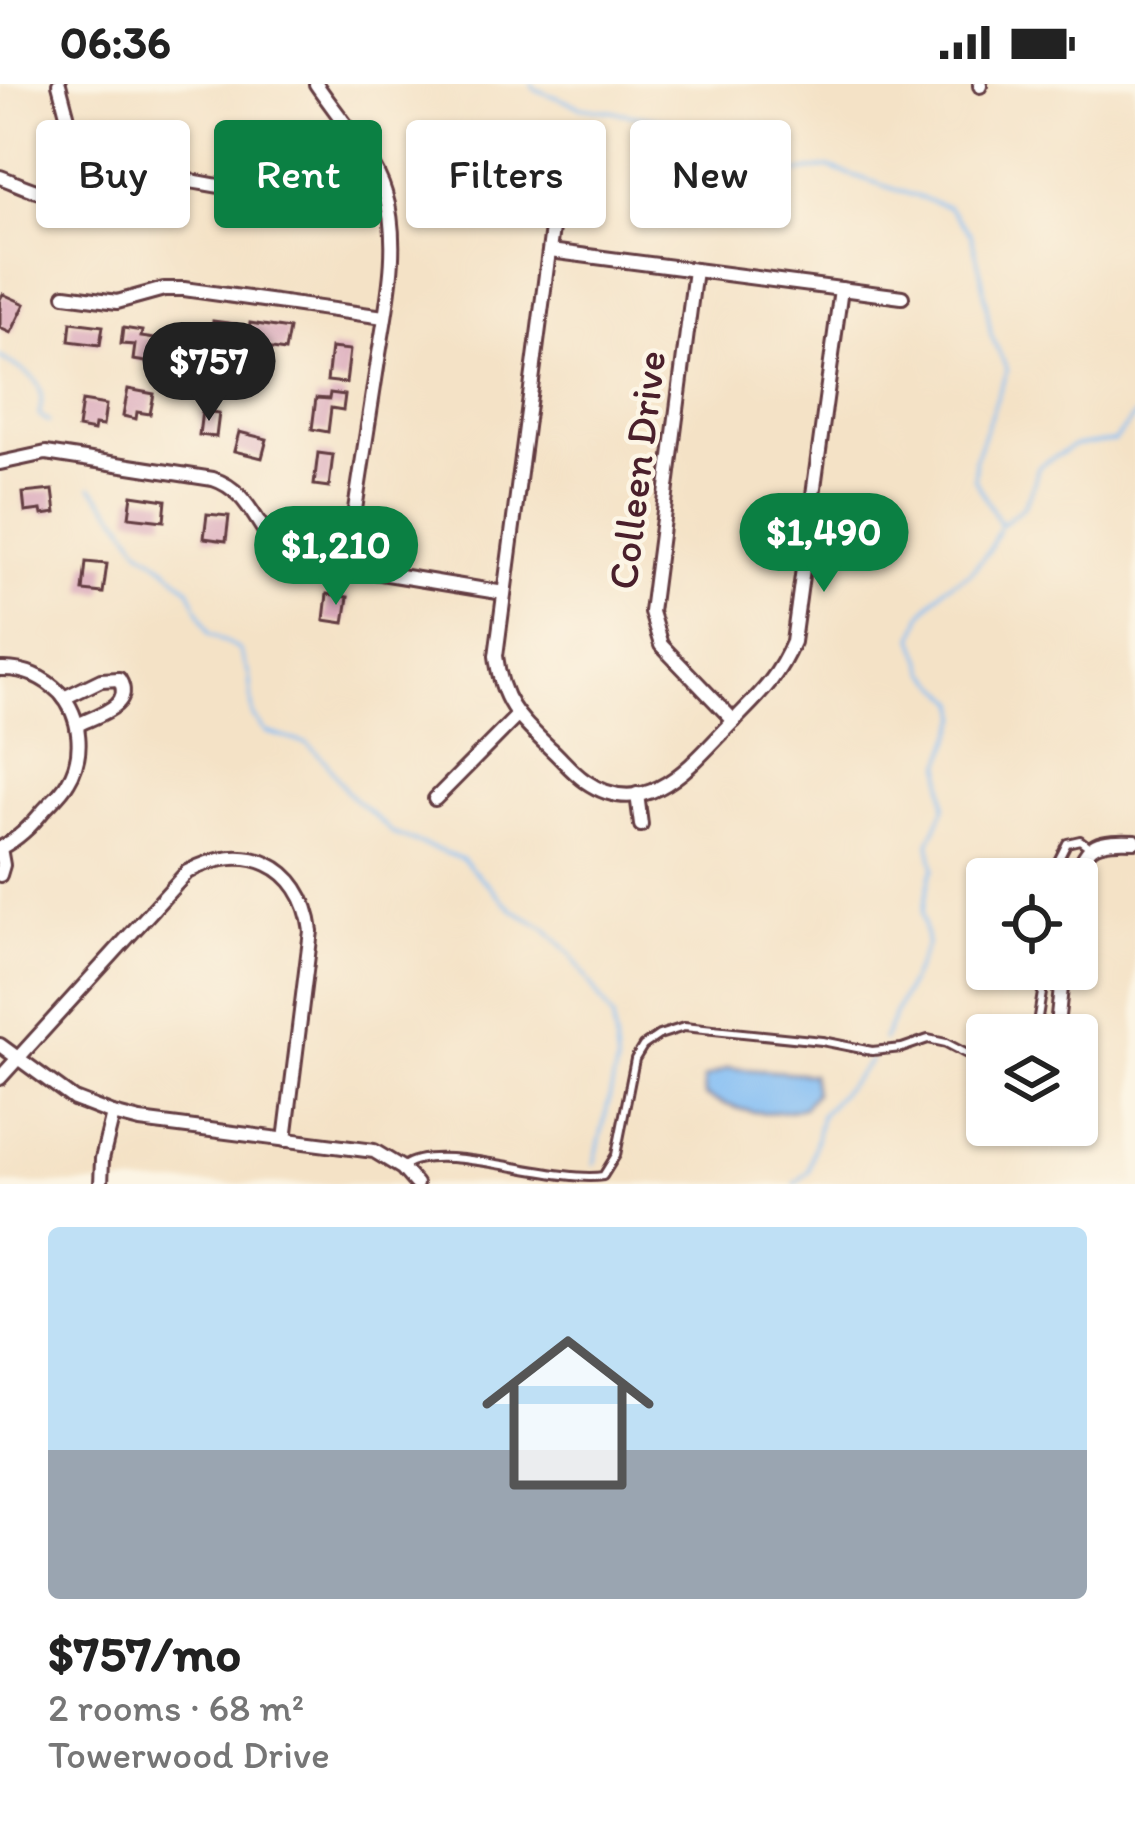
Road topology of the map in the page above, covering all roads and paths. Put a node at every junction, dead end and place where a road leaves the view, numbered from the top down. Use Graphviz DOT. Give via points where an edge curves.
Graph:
graph roads {
  1 [pos="59,84"];
  2 [pos="316,84"];
  3 [pos="68,120"];
  4 [pos="340,120"];
  5 [pos="0,177"];
  6 [pos="382,184"];
  7 [pos="36,190"];
  8 [pos="552,228"];
  9 [pos="550,251"];
  10 [pos="695,270"];
  11 [pos="841,289"];
  12 [pos="65,296"];
  13 [pos="902,297"];
  14 [pos="384,316"];
  15 [pos="0,463"];
  16 [pos="346,568"];
  17 [pos="504,592"];
  18 [pos="0,669"];
  19 [pos="64,698"];
  20 [pos="517,716"];
  21 [pos="734,721"];
  22 [pos="77,725"];
  23 [pos="637,794"];
  24 [pos="435,799"];
  25 [pos="641,825"];
  26 [pos="1135,841"];
  27 [pos="0,848"];
  28 [pos="1090,848"];
  29 [pos="1060,858"];
  30 [pos="1082,858"];
  31 [pos="0,874"];
  32 [pos="0,1045"];
  33 [pos="966,1053"];
  34 [pos="18,1059"];
  35 [pos="0,1078"];
  36 [pos="112,1114"];
  37 [pos="285,1140"];
  38 [pos="401,1168"];
  39 [pos="101,1184"];
  40 [pos="416,1184"];
  1 -- 3 [label="street"];
  2 -- 4 [label="street"];
  5 -- 7 [label="street"];
  6 -- 14 [label="street" via="392,245"];
  8 -- 9 [label="street"];
  9 -- 10 [label="street"];
  9 -- 17 [label="street"];
  10 -- 11 [label="street"];
  10 -- 21 [label="street, Colleen Drive" via="651,613 661,645"];
  11 -- 13 [label="street"];
  11 -- 21 [label="street" via="793,642 780,672"];
  12 -- 14 [label="street" via="117,302 184,289"];
  14 -- 16 [label="street"];
  15 -- 16 [label="street" via="46,453 213,478 242,494 284,555"];
  16 -- 17 [label="street"];
  17 -- 20 [label="street" via="496,656"];
  18 -- 19 [label="street" via="35,675"];
  19 -- 22 [label="street"];
  19 -- 22 [label="street" via="110,678 124,686 120,702"];
  20 -- 23 [label="street" via="584,780"];
  20 -- 24 [label="street"];
  21 -- 23 [label="street" via="670,784"];
  22 -- 27 [label="street" via="68,782"];
  23 -- 25 [label="street"];
  26 -- 28 [label="street"];
  27 -- 31 [label="street"];
  28 -- 29 [label="lane" via="1067,843"];
  28 -- 30 [label="street"];
  32 -- 34 [label="street"];
  33 -- 38 [label="lane" via="928,1039 872,1051 684,1027 658,1036 635,1059 616,1155 604,1176 438,1158"];
  34 -- 35 [label="street"];
  34 -- 36 [label="street" via="74,1099"];
  34 -- 37 [label="street" via="187,872 218,858 252,858 298,889 311,931"];
  36 -- 37 [label="street"];
  36 -- 39 [label="street"];
  37 -- 38 [label="street" via="374,1151"];
  38 -- 40 [label="street"];
}
